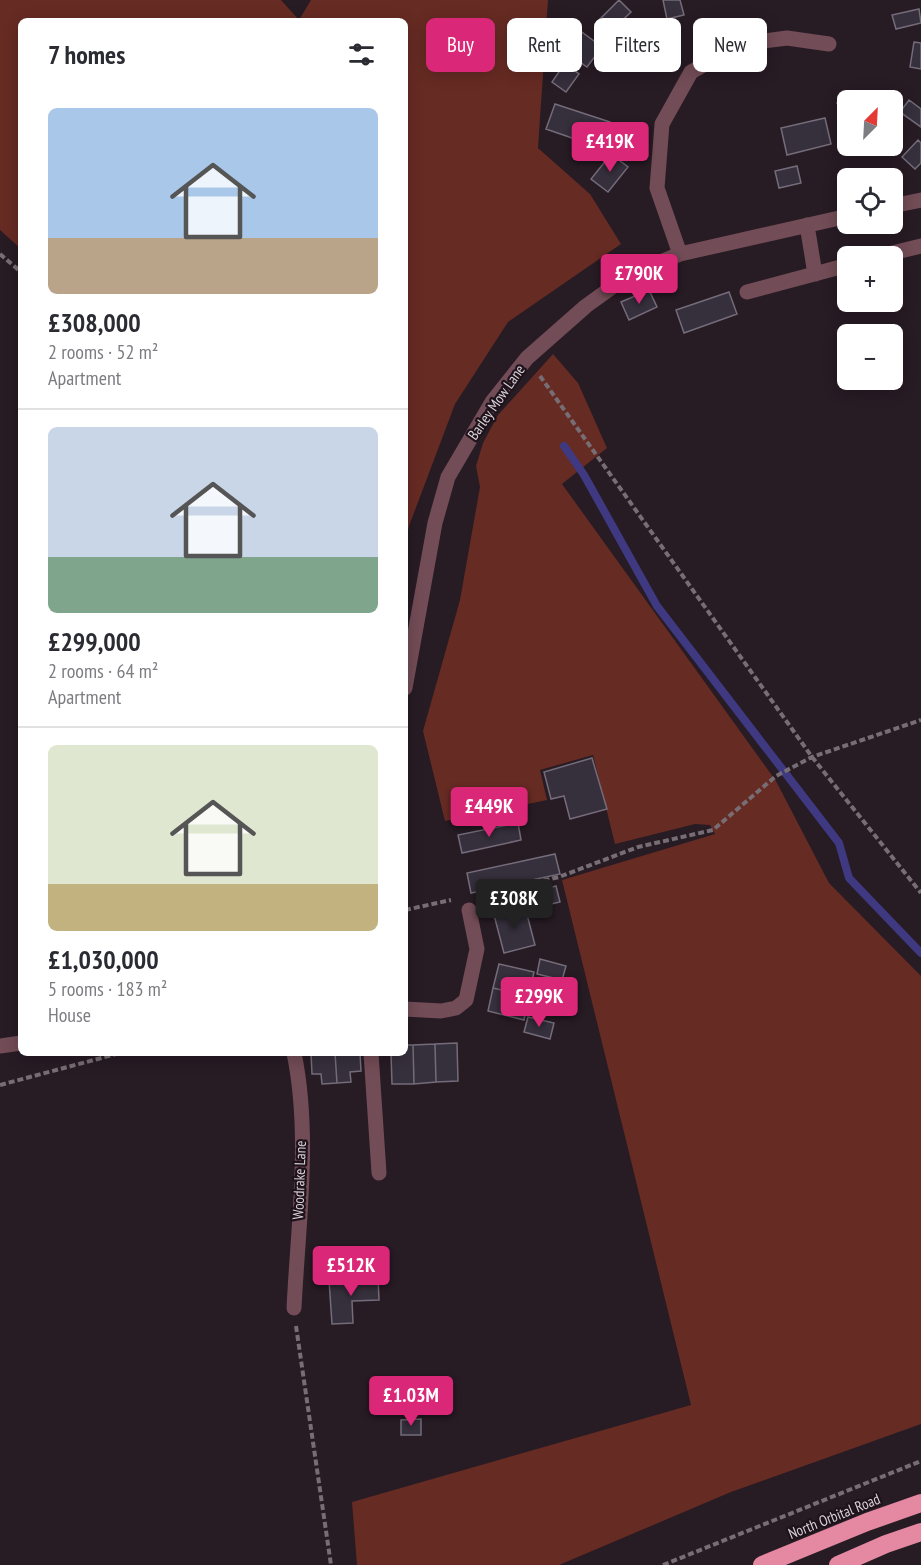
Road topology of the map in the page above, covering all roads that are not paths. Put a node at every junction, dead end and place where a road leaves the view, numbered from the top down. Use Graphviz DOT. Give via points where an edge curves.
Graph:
graph roads {
  1 [pos="829,44"];
  2 [pos="921,200"];
  3 [pos="903,204"];
  4 [pos="837,218"];
  5 [pos="807,225"];
  6 [pos="921,246"];
  7 [pos="903,250"];
  8 [pos="680,254"];
  9 [pos="837,268"];
  10 [pos="815,274"];
  11 [pos="747,292"];
  12 [pos="408,672"];
  13 [pos="467,902"];
  14 [pos="408,1009"];
  15 [pos="18,1043"];
  16 [pos="0,1046"];
  17 [pos="295,1056"];
  18 [pos="371,1056"];
  19 [pos="379,1173"];
  20 [pos="294,1308"];
  21 [pos="921,1503"];
  22 [pos="921,1532"];
  23 [pos="762,1565"];
  24 [pos="838,1565"];
  1 -- 8 [label="street" via="787,38 741,44 691,72 662,124 657,188"];
  2 -- 3 [label="street"];
  4 -- 5 [label="street, Barley Mow Lane"];
  5 -- 8 [label="street, Barley Mow Lane"];
  5 -- 10 [label="street"];
  6 -- 7 [label="street"];
  8 -- 12 [label="street, Barley Mow Lane" via="629,275 586,306 527,358 492,402 448,477 435,523"];
  9 -- 10 [label="street"];
  10 -- 11 [label="street"];
  13 -- 14 [label="street" via="477,949 466,1000 456,1008 441,1011"];
  15 -- 16 [label="street"];
  17 -- 20 [label="street, Woodrake Lane" via="301,1149"];
  18 -- 19 [label="street"];
  21 -- 23 [label="highway, North Orbital Road"];
  22 -- 24 [label="highway"];
}
